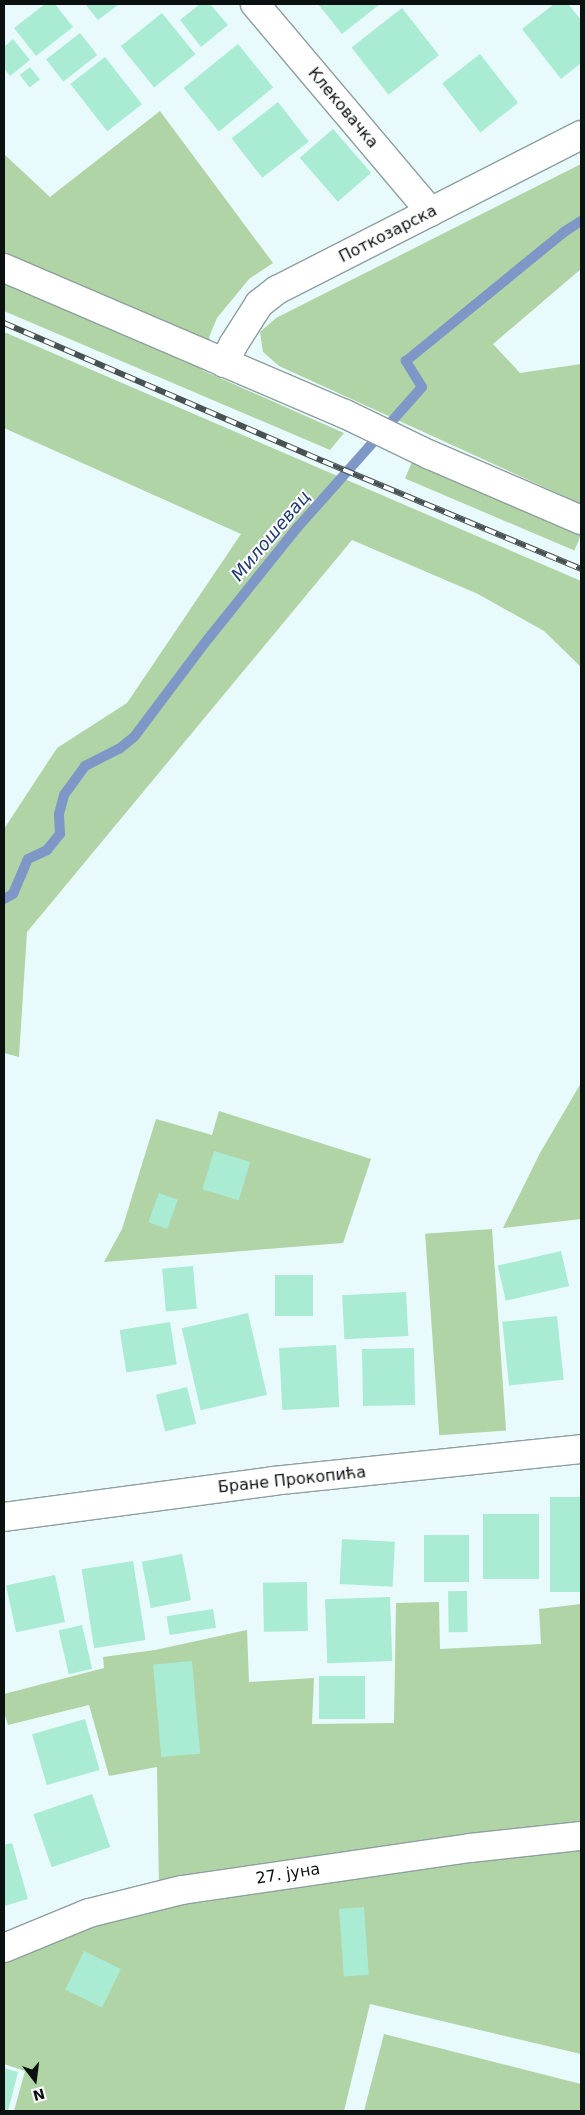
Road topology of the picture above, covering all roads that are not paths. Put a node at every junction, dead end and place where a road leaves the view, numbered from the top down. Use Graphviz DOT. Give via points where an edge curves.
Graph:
graph roads {
  1 [pos="255,4"];
  2 [pos="581,135"];
  3 [pos="431,212"];
  4 [pos="4,268"];
  5 [pos="224,363"];
  6 [pos="581,520"];
  7 [pos="581,1449"];
  8 [pos="4,1516"];
  9 [pos="581,1836"];
  10 [pos="4,1948"];
  1 -- 3 [label="street, Клековачка"];
  2 -- 3 [label="street, Поткозарска"];
  3 -- 5 [label="street, Поткозарска" via="277,290 258,304"];
  4 -- 5 [label="street"];
  5 -- 6 [label="street"];
  7 -- 8 [label="street, Бране Прокопића" via="273,1481"];
  9 -- 10 [label="street, 27. јуна" via="470,1848 182,1890 89,1913"];
}
